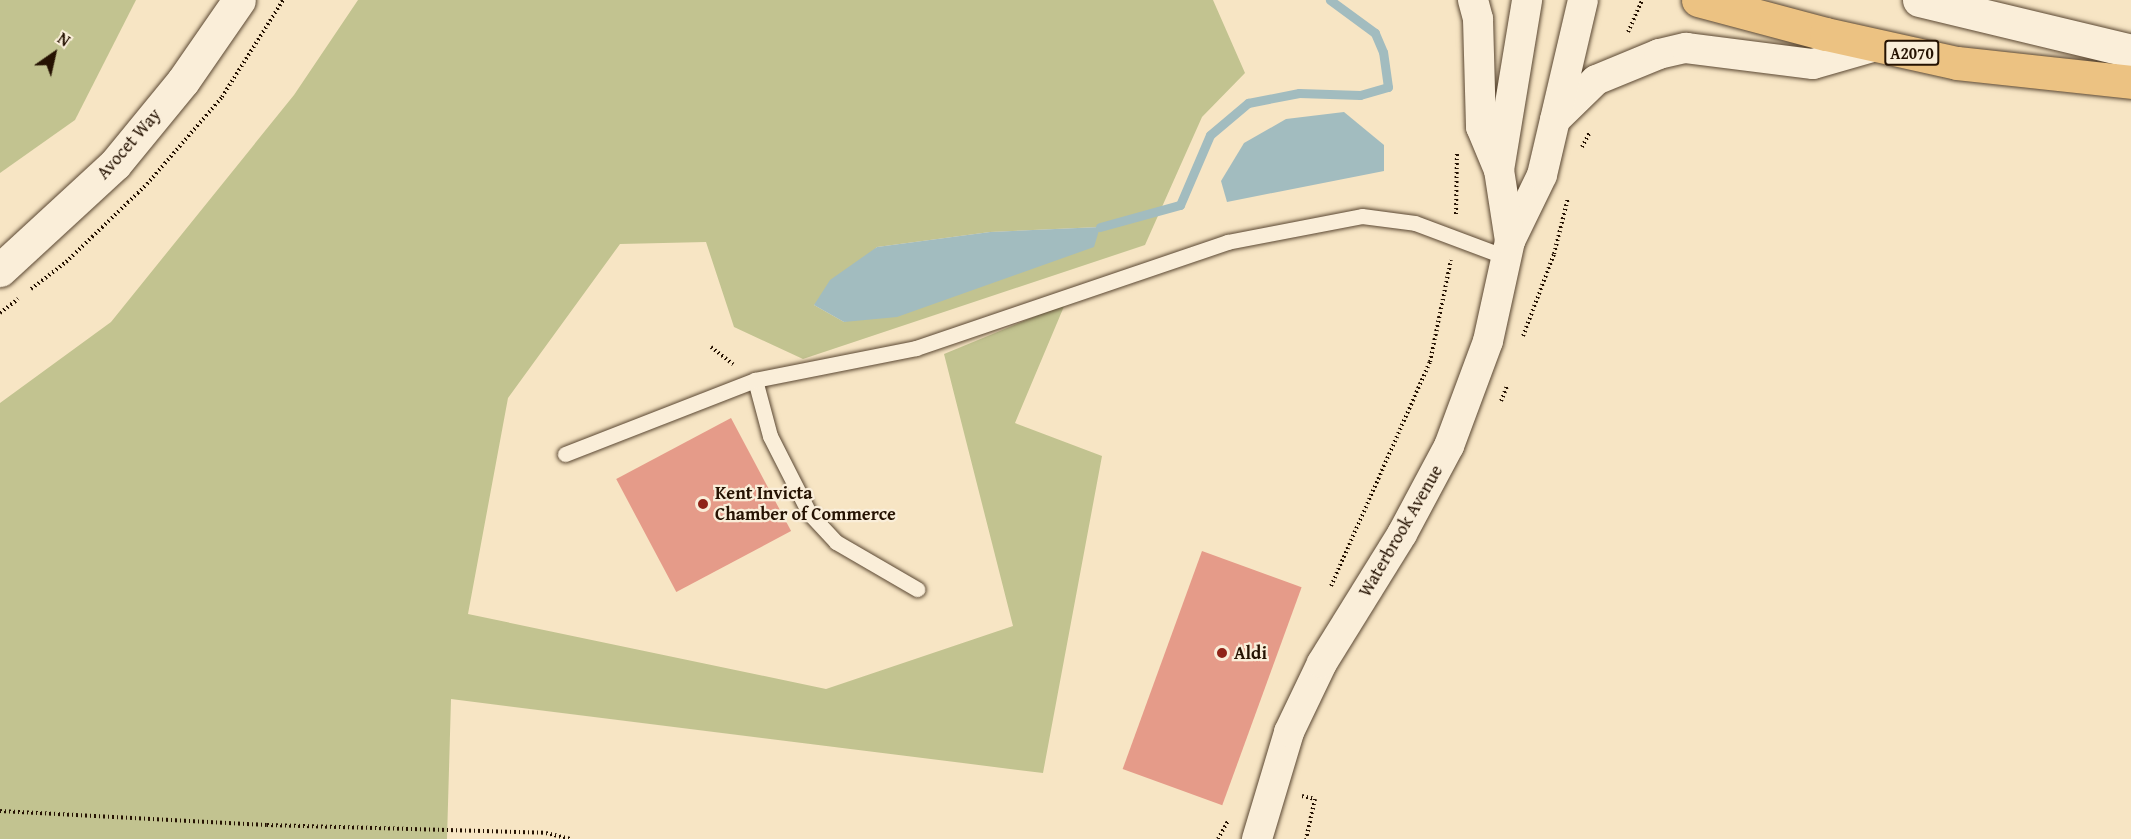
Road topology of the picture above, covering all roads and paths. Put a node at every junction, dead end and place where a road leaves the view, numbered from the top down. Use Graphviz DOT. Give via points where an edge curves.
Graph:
graph roads {
  1 [pos="239,0"];
  2 [pos="1473,0"];
  3 [pos="1527,0"];
  4 [pos="1583,0"];
  5 [pos="1698,0"];
  6 [pos="1919,0"];
  7 [pos="1876,46"];
  8 [pos="2131,51"];
  9 [pos="2131,82"];
  10 [pos="1555,120"];
  11 [pos="1457,145"];
  12 [pos="1498,170"];
  13 [pos="1456,238"];
  14 [pos="1509,250"];
  15 [pos="0,270"];
  16 [pos="755,380"];
  17 [pos="565,454"];
  18 [pos="917,589"];
  19 [pos="1329,591"];
  20 [pos="1299,795"];
  21 [pos="1263,809"];
  22 [pos="0,811"];
  23 [pos="570,839"];
  24 [pos="1249,839"];
  25 [pos="1257,839"];
  26 [pos="1306,839"];
  1 -- 15 [label="street, Avocet Way" via="183,81 115,164"];
  2 -- 12 [label="street, Waterbrook Avenue" via="1478,19 1481,127"];
  3 -- 12 [label="street, Waterbrook Avenue"];
  4 -- 10 [label="street, Waterbrook Avenue"];
  5 -- 7 [label="highway, A2070"];
  6 -- 8 [label="street"];
  7 -- 9 [label="highway, A2070" via="1957,63"];
  7 -- 10 [label="street" via="1813,64 1686,48 1659,54 1596,80"];
  10 -- 14 [label="street, Waterbrook Avenue" via="1542,175"];
  11 -- 13 [label="path"];
  12 -- 14 [label="street, Waterbrook Avenue"];
  13 -- 14 [label="lane"];
  13 -- 16 [label="lane" via="1415,223 1362,216 1227,242 916,348"];
  13 -- 19 [label="path" via="1430,362"];
  14 -- 21 [label="street, Waterbrook Avenue" via="1488,341 1449,446 1402,534 1322,663 1289,732"];
  16 -- 17 [label="lane"];
  16 -- 18 [label="lane" via="770,436 809,513 836,542"];
  20 -- 26 [label="path" via="1315,799"];
  21 -- 24 [label="street, Waterbrook Avenue"];
  21 -- 25 [label="street, Waterbrook Avenue"];
  22 -- 23 [label="path" via="267,825 546,833"];
}
